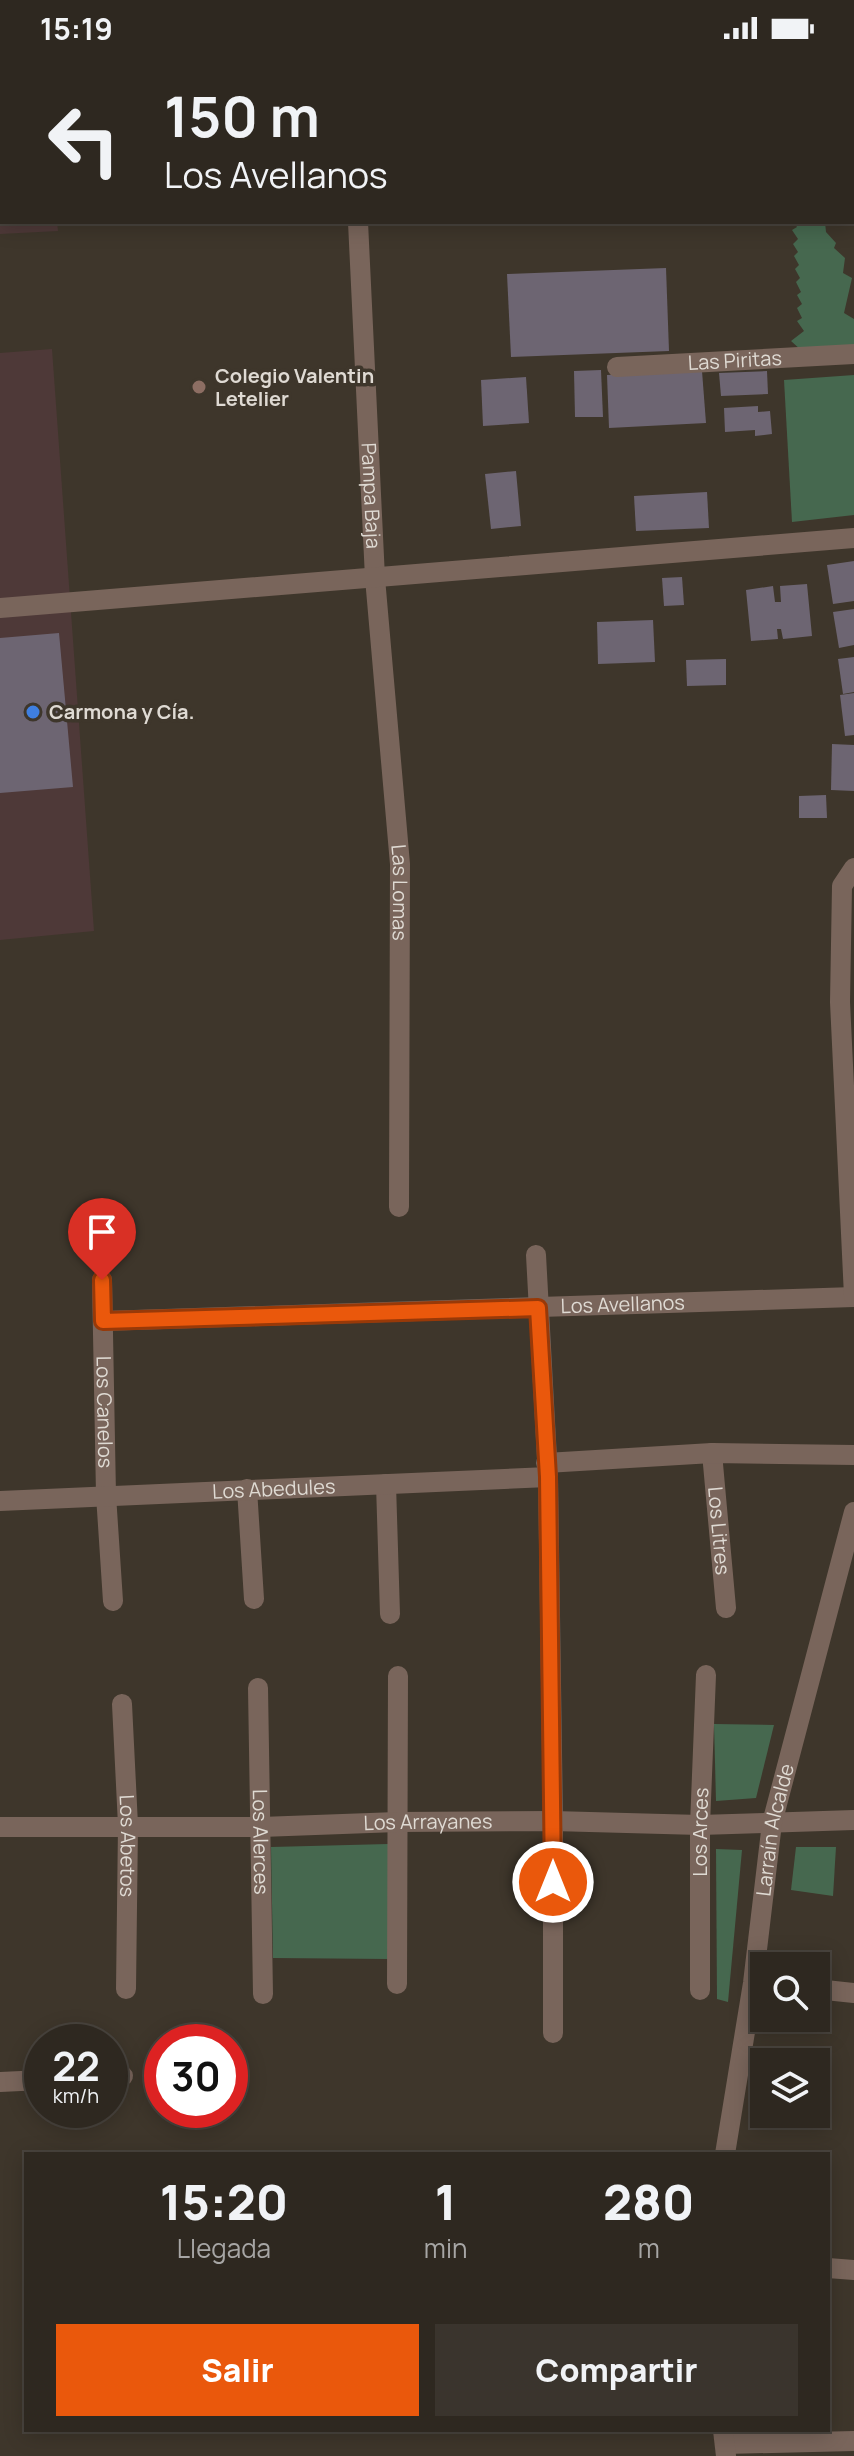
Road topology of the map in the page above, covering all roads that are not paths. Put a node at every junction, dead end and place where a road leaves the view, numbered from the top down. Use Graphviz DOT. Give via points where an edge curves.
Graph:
graph roads {
  1 [pos="358,224"];
  2 [pos="854,354"];
  3 [pos="617,367"];
  4 [pos="854,538"];
  5 [pos="375,578"];
  6 [pos="0,608"];
  7 [pos="854,868"];
  8 [pos="847,1002"];
  9 [pos="850,1165"];
  10 [pos="399,1207"];
  11 [pos="536,1255"];
  12 [pos="102,1280"];
  13 [pos="854,1297"];
  14 [pos="538,1308"];
  15 [pos="103,1321"];
  16 [pos="712,1453"];
  17 [pos="854,1455"];
  18 [pos="547,1470"];
  19 [pos="386,1484"];
  20 [pos="247,1489"];
  21 [pos="106,1495"];
  22 [pos="0,1501"];
  23 [pos="854,1512"];
  24 [pos="254,1599"];
  25 [pos="113,1601"];
  26 [pos="726,1608"];
  27 [pos="390,1614"];
  28 [pos="706,1675"];
  29 [pos="398,1676"];
  30 [pos="258,1688"];
  31 [pos="122,1704"];
  32 [pos="854,1820"];
  33 [pos="553,1821"];
  34 [pos="397,1822"];
  35 [pos="772,1823"];
  36 [pos="128,1825"];
  37 [pos="700,1825"];
  38 [pos="0,1827"];
  39 [pos="261,1827"];
  40 [pos="761,1952"];
  41 [pos="397,1984"];
  42 [pos="126,1989"];
  43 [pos="700,1990"];
  44 [pos="830,1990"];
  45 [pos="854,1993"];
  46 [pos="263,1994"];
  47 [pos="750,2024"];
  48 [pos="553,2033"];
  49 [pos="24,2081"];
  50 [pos="0,2082"];
  51 [pos="725,2152"];
  52 [pos="830,2268"];
  53 [pos="854,2270"];
  54 [pos="854,2441"];
  55 [pos="725,2443"];
  1 -- 5 [label="street, Pampa Baja"];
  2 -- 3 [label="street, Las Piritas"];
  4 -- 5 [label="street"];
  5 -- 6 [label="street"];
  5 -- 10 [label="street, Las Lomas" via="400,864"];
  7 -- 8 [label="street" via="842,886"];
  8 -- 9 [label="street"];
  9 -- 13 [label="street"];
  11 -- 14 [label="street"];
  12 -- 15 [label="street, Los Canelos"];
  13 -- 14 [label="street, Los Avellanos"];
  14 -- 15 [label="street, Los Avellanos"];
  14 -- 18 [label="street"];
  15 -- 21 [label="street, Los Canelos"];
  16 -- 17 [label="street, Los Abedules"];
  16 -- 18 [label="street, Los Abedules"];
  16 -- 26 [label="street, Los Litres"];
  18 -- 19 [label="street, Los Abedules"];
  18 -- 33 [label="street"];
  19 -- 20 [label="street, Los Abedules"];
  19 -- 27 [label="street"];
  20 -- 21 [label="street, Los Abedules"];
  20 -- 24 [label="street"];
  21 -- 22 [label="street, Los Abedules"];
  21 -- 25 [label="street, Los Canelos"];
  23 -- 35 [label="street, Larraín Alcalde"];
  28 -- 37 [label="street, Los Arces"];
  29 -- 34 [label="street"];
  30 -- 39 [label="street, Los Alerces"];
  31 -- 36 [label="street, Los Abetos"];
  32 -- 35 [label="street, Los Arrayanes"];
  33 -- 34 [label="street, Los Arrayanes"];
  33 -- 37 [label="street, Los Arrayanes"];
  33 -- 48 [label="street"];
  34 -- 39 [label="street, Los Arrayanes"];
  34 -- 41 [label="street"];
  35 -- 37 [label="street, Los Arrayanes"];
  35 -- 40 [label="street, Larraín Alcalde"];
  36 -- 38 [label="street, Los Arrayanes"];
  36 -- 39 [label="street, Los Arrayanes"];
  36 -- 42 [label="street, Los Abetos"];
  37 -- 43 [label="street, Los Arces"];
  39 -- 46 [label="street, Los Alerces"];
  44 -- 45 [label="street"];
  47 -- 51 [label="street, Larraín Alcalde"];
  49 -- 50 [label="street"];
  52 -- 53 [label="street"];
  54 -- 55 [label="street"];
}
